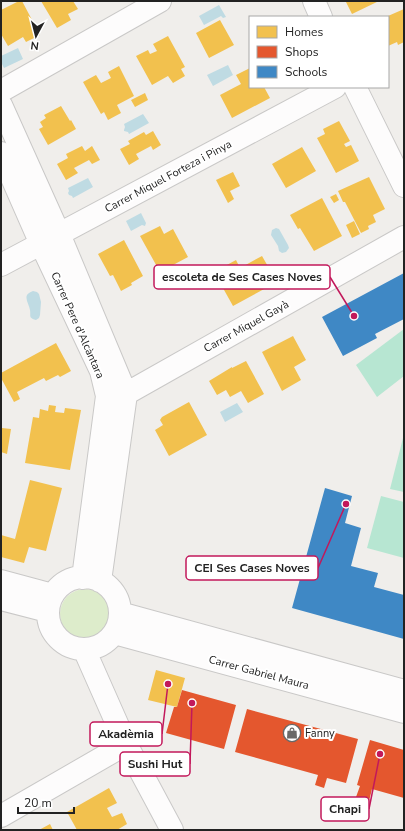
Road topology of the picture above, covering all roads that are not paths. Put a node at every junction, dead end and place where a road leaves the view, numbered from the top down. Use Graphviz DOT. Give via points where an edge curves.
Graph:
graph roads {
  1 [pos="160,1"];
  2 [pos="314,1"];
  3 [pos="322,16"];
  4 [pos="333,88"];
  5 [pos="355,88"];
  6 [pos="1,91"];
  7 [pos="1,105"];
  8 [pos="1,153"];
  9 [pos="404,186"];
  10 [pos="404,237"];
  11 [pos="50,239"];
  12 [pos="1,265"];
  13 [pos="116,395"];
  14 [pos="92,579"];
  15 [pos="1,581"];
  16 [pos="1,599"];
  17 [pos="50,603"];
  18 [pos="117,623"];
  19 [pos="84,649"];
  20 [pos="404,691"];
  21 [pos="404,712"];
  22 [pos="126,744"];
  23 [pos="1,816"];
  24 [pos="172,830"];
  1 -- 6 [label="street"];
  2 -- 3 [label="street"];
  4 -- 11 [label="street, Carrer Miquel Forteza i Pinya"];
  5 -- 9 [label="street"];
  7 -- 11 [label="street"];
  8 -- 11 [label="street, Carrer Pere d'Alcàntara"];
  10 -- 13 [label="street, Carrer Miquel Gayà"];
  11 -- 12 [label="street, Carrer Miquel Forteza i Pinya"];
  11 -- 13 [label="street, Carrer Pere d'Alcàntara" via="101,371"];
  13 -- 14 [label="street"];
  14 -- 17 [label="street" via="78,578 68,581 59,587"];
  14 -- 18 [label="street" via="110,588 116,596 119,605"];
  15 -- 17 [label="street"];
  16 -- 17 [label="street"];
  17 -- 19 [label="street" via="48,619 56,635 63,642"];
  18 -- 19 [label="street" via="106,641 96,647"];
  18 -- 20 [label="street, Carrer Gabriel Maura"];
  18 -- 21 [label="street, Carrer Gabriel Maura"];
  19 -- 22 [label="street"];
  22 -- 23 [label="street"];
  22 -- 24 [label="street"];
}
